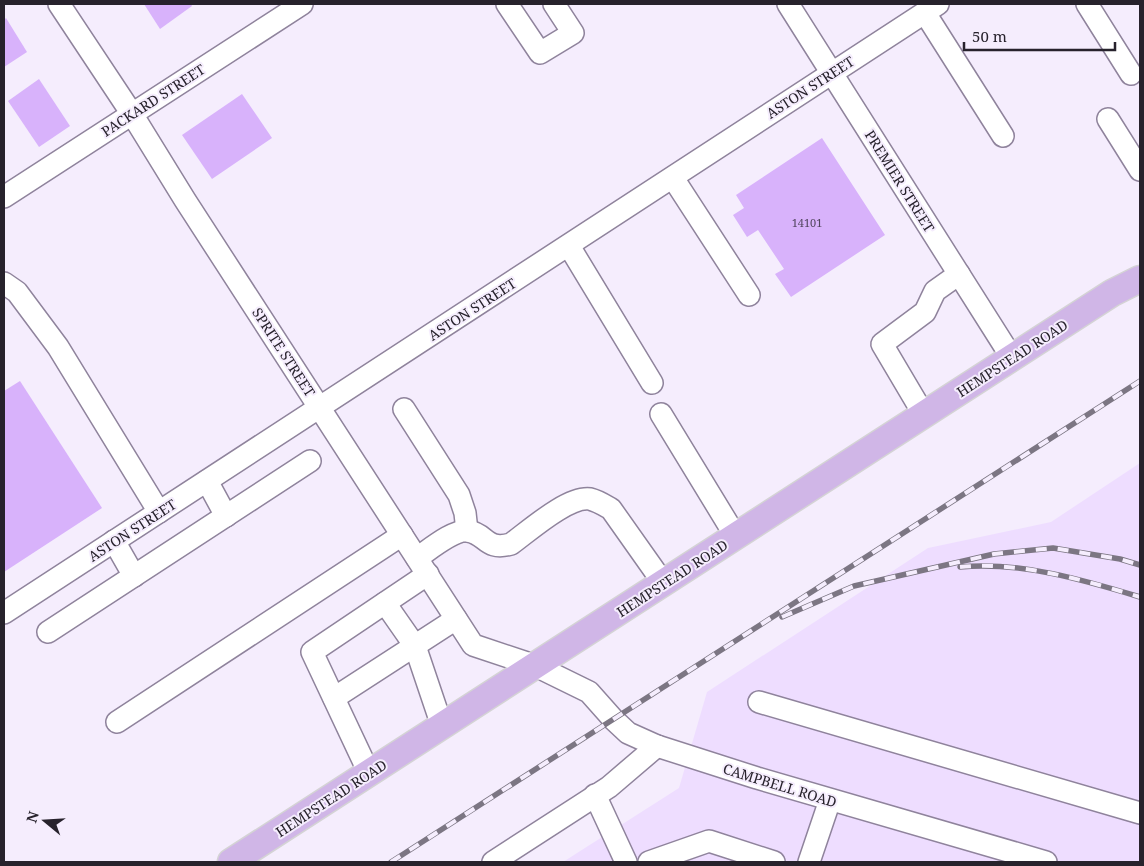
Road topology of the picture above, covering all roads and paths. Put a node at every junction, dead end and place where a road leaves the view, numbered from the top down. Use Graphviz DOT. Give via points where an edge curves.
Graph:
graph roads {
  1 [pos="59,4"];
  2 [pos="302,4"];
  3 [pos="507,4"];
  4 [pos="554,4"];
  5 [pos="788,4"];
  6 [pos="1087,4"];
  7 [pos="931,8"];
  8 [pos="832,73"];
  9 [pos="1131,74"];
  10 [pos="132,114"];
  11 [pos="1108,119"];
  12 [pos="1003,136"];
  13 [pos="1140,170"];
  14 [pos="673,178"];
  15 [pos="4,197"];
  16 [pos="569,246"];
  17 [pos="1140,266"];
  18 [pos="959,274"];
  19 [pos="1140,279"];
  20 [pos="4,283"];
  21 [pos="1112,293"];
  22 [pos="748,295"];
  23 [pos="1012,358"];
  24 [pos="652,383"];
  25 [pos="320,408"];
  26 [pos="404,409"];
  27 [pos="661,414"];
  28 [pos="924,415"];
  29 [pos="310,461"];
  30 [pos="207,481"];
  31 [pos="159,512"];
  32 [pos="226,516"];
  33 [pos="468,531"];
  34 [pos="402,535"];
  35 [pos="736,537"];
  36 [pos="114,541"];
  37 [pos="422,566"];
  38 [pos="134,576"];
  39 [pos="664,584"];
  40 [pos="385,603"];
  41 [pos="4,613"];
  42 [pos="456,619"];
  43 [pos="48,632"];
  44 [pos="415,646"];
  45 [pos="536,666"];
  46 [pos="334,698"];
  47 [pos="759,702"];
  48 [pos="118,722"];
  49 [pos="442,726"];
  50 [pos="657,746"];
  51 [pos="369,773"];
  52 [pos="595,795"];
  53 [pos="830,800"];
  54 [pos="1140,813"];
  55 [pos="231,862"];
  56 [pos="493,862"];
  57 [pos="626,862"];
  58 [pos="649,862"];
  59 [pos="774,862"];
  60 [pos="809,862"];
  61 [pos="1046,862"];
  1 -- 10 [label="street, SPRITE STREET"];
  2 -- 10 [label="street, PACKARD STREET"];
  3 -- 4 [label="street" via="540,53 572,33"];
  5 -- 8 [label="street, PREMIER STREET"];
  6 -- 9 [label="street"];
  7 -- 8 [label="street, ASTON STREET"];
  7 -- 12 [label="street"];
  8 -- 14 [label="street, ASTON STREET"];
  8 -- 18 [label="street, PREMIER STREET"];
  10 -- 15 [label="street, PACKARD STREET"];
  10 -- 25 [label="street, SPRITE STREET"];
  11 -- 13 [label="street"];
  14 -- 16 [label="street, ASTON STREET"];
  14 -- 22 [label="street"];
  16 -- 24 [label="street"];
  16 -- 25 [label="street, ASTON STREET"];
  17 -- 21 [label="main road, HEMPSTEAD ROAD"];
  18 -- 23 [label="street, PREMIER STREET"];
  18 -- 28 [label="street" via="935,291 925,312 882,344"];
  19 -- 21 [label="main road, HEMPSTEAD ROAD"];
  20 -- 31 [label="street" via="16,292 58,347"];
  21 -- 23 [label="main road, HEMPSTEAD ROAD"];
  23 -- 28 [label="main road, HEMPSTEAD ROAD"];
  25 -- 30 [label="street, ASTON STREET"];
  25 -- 34 [label="street, SPRITE STREET"];
  26 -- 33 [label="street" via="459,495"];
  27 -- 35 [label="street"];
  28 -- 35 [label="main road, HEMPSTEAD ROAD"];
  29 -- 32 [label="street"];
  30 -- 31 [label="street, ASTON STREET"];
  30 -- 32 [label="street"];
  31 -- 36 [label="street, ASTON STREET"];
  32 -- 38 [label="street"];
  33 -- 37 [label="street" via="456,533"];
  33 -- 39 [label="street" via="494,546 502,546 511,544 575,501 588,499 600,502 611,509"];
  34 -- 37 [label="street, SPRITE STREET"];
  34 -- 48 [label="street"];
  35 -- 39 [label="main road, HEMPSTEAD ROAD"];
  36 -- 38 [label="street"];
  36 -- 41 [label="street, ASTON STREET"];
  37 -- 40 [label="street"];
  37 -- 42 [label="street, SPRITE STREET"];
  38 -- 43 [label="street"];
  39 -- 45 [label="main road, HEMPSTEAD ROAD"];
  40 -- 44 [label="street"];
  40 -- 46 [label="street" via="312,652"];
  42 -- 44 [label="street"];
  42 -- 45 [label="street, SPRITE STREET" via="473,645"];
  44 -- 46 [label="street"];
  44 -- 49 [label="street"];
  45 -- 49 [label="main road, HEMPSTEAD ROAD"];
  45 -- 50 [label="street, CAMPBELL ROAD" via="589,692 628,733"];
  46 -- 51 [label="street"];
  47 -- 54 [label="street"];
  49 -- 51 [label="main road, HEMPSTEAD ROAD"];
  50 -- 52 [label="street"];
  50 -- 53 [label="street, CAMPBELL ROAD"];
  51 -- 55 [label="main road, HEMPSTEAD ROAD"];
  52 -- 56 [label="street"];
  52 -- 57 [label="street"];
  53 -- 60 [label="street"];
  53 -- 61 [label="street, CAMPBELL ROAD"];
  58 -- 59 [label="street" via="710,840"];
}
